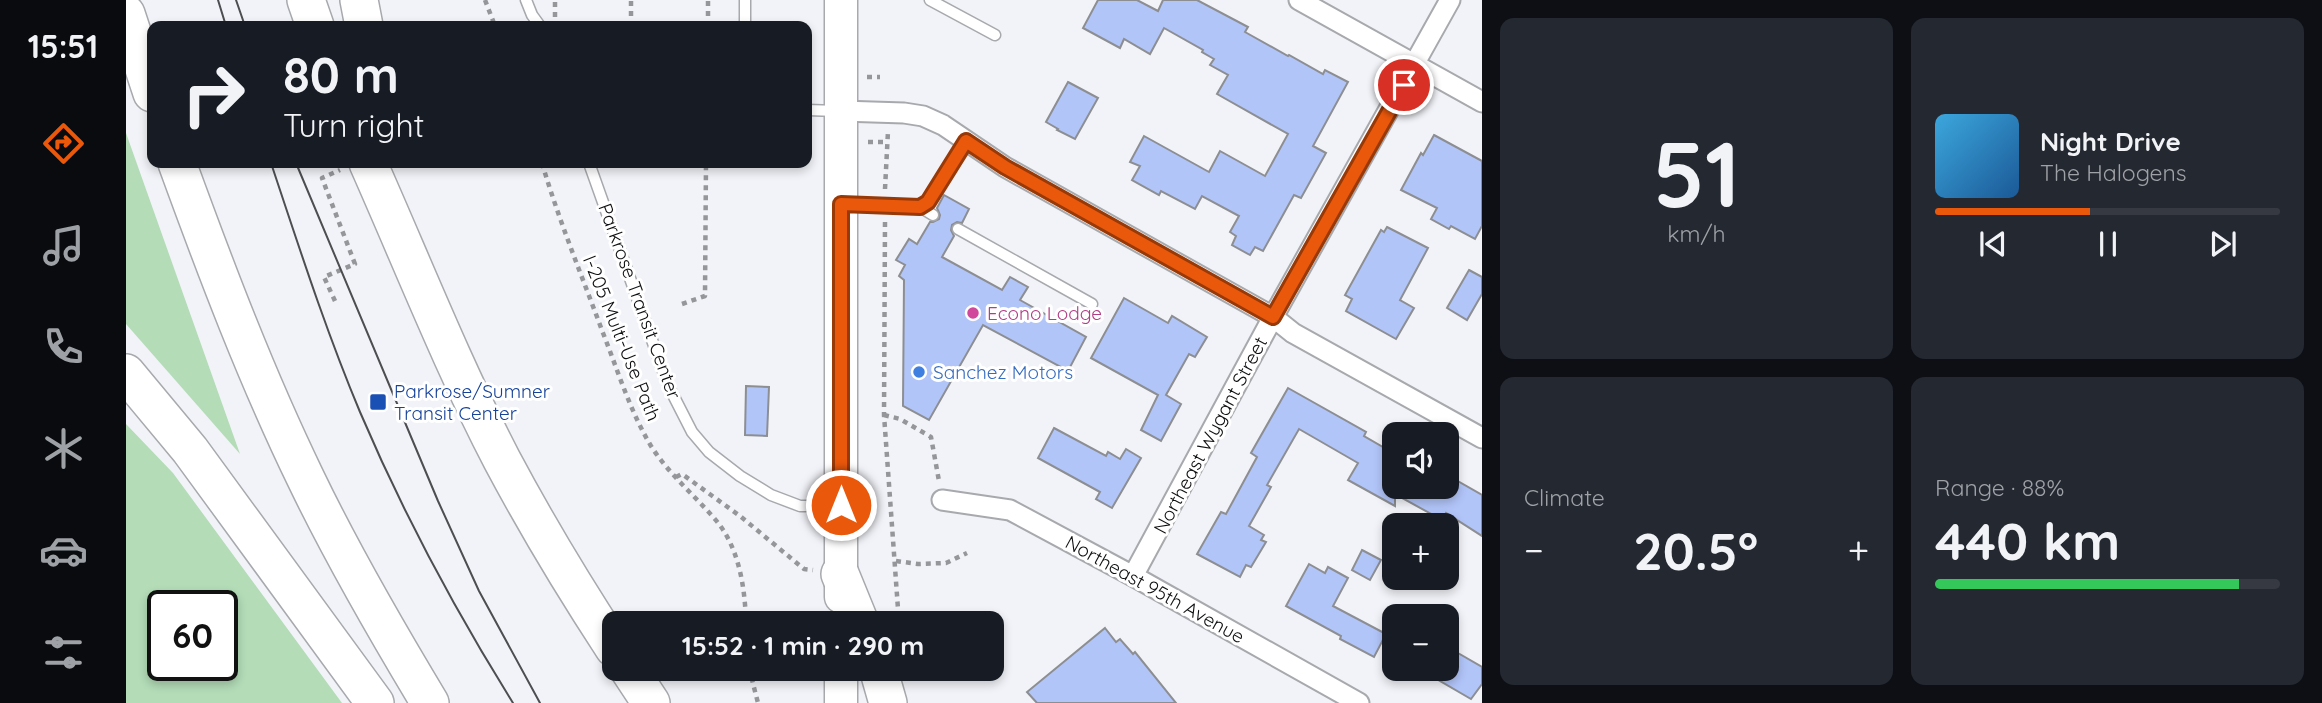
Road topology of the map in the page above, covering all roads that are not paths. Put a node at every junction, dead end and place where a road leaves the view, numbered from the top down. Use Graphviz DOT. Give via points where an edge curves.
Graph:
graph roads {
  1 [pos="306,0"];
  2 [pos="359,0"];
  3 [pos="526,0"];
  4 [pos="745,0"];
  5 [pos="841,0"];
  6 [pos="930,0"];
  7 [pos="1299,0"];
  8 [pos="1450,0"];
  9 [pos="126,14"];
  10 [pos="313,21"];
  11 [pos="363,21"];
  12 [pos="536,21"];
  13 [pos="745,21"];
  14 [pos="995,34"];
  15 [pos="1415,65"];
  16 [pos="147,78"];
  17 [pos="1482,102"];
  18 [pos="812,110"];
  19 [pos="841,111"];
  20 [pos="966,141"];
  21 [pos="179,168"];
  22 [pos="370,168"];
  23 [pos="390,168"];
  24 [pos="591,168"];
  25 [pos="841,204"];
  26 [pos="920,207"];
  27 [pos="933,215"];
  28 [pos="958,229"];
  29 [pos="404,246"];
  30 [pos="1092,304"];
  31 [pos="1273,317"];
  32 [pos="126,373"];
  33 [pos="1482,438"];
  34 [pos="942,500"];
  35 [pos="841,505"];
  36 [pos="840,574"];
  37 [pos="1133,576"];
  38 [pos="841,611"];
  39 [pos="855,611"];
  40 [pos="602,629"];
  41 [pos="637,681"];
  42 [pos="841,681"];
  43 [pos="882,681"];
  44 [pos="376,703"];
  45 [pos="430,703"];
  46 [pos="651,703"];
  47 [pos="841,703"];
  48 [pos="888,703"];
  49 [pos="1359,703"];
  1 -- 10 [label="highway"];
  2 -- 11 [label="highway"];
  3 -- 12 [label="lane"];
  4 -- 13 [label="lane"];
  5 -- 19 [label="main road"];
  6 -- 14 [label="lane"];
  7 -- 15 [label="street"];
  8 -- 15 [label="street, Northeast Wygant Street"];
  9 -- 16 [label="highway"];
  15 -- 17 [label="street"];
  15 -- 31 [label="street, Northeast Wygant Street"];
  18 -- 19 [label="lane"];
  19 -- 20 [label="street" via="923,116"];
  19 -- 25 [label="main road"];
  20 -- 26 [label="lane" via="928,202"];
  20 -- 31 [label="street"];
  21 -- 45 [label="highway" via="234,316 306,479"];
  22 -- 29 [label="highway"];
  23 -- 29 [label="highway"];
  24 -- 35 [label="lane, Parkrose Transit Center" via="668,385 692,432 719,460 771,495 800,506"];
  25 -- 26 [label="lane"];
  25 -- 35 [label="main road"];
  26 -- 27 [label="lane"];
  28 -- 30 [label="lane"];
  29 -- 40 [label="highway" via="501,458"];
  31 -- 33 [label="street" via="1293,333"];
  31 -- 37 [label="street, Northeast Wygant Street"];
  32 -- 44 [label="highway" via="190,450"];
  34 -- 37 [label="street, Northeast 95th Avenue" via="1010,510"];
  35 -- 36 [label="main road"];
  36 -- 38 [label="main road"];
  36 -- 39 [label="highway"];
  37 -- 49 [label="street, Northeast 95th Avenue"];
  41 -- 46 [label="highway"];
  42 -- 47 [label="main road"];
  43 -- 48 [label="highway"];
}
